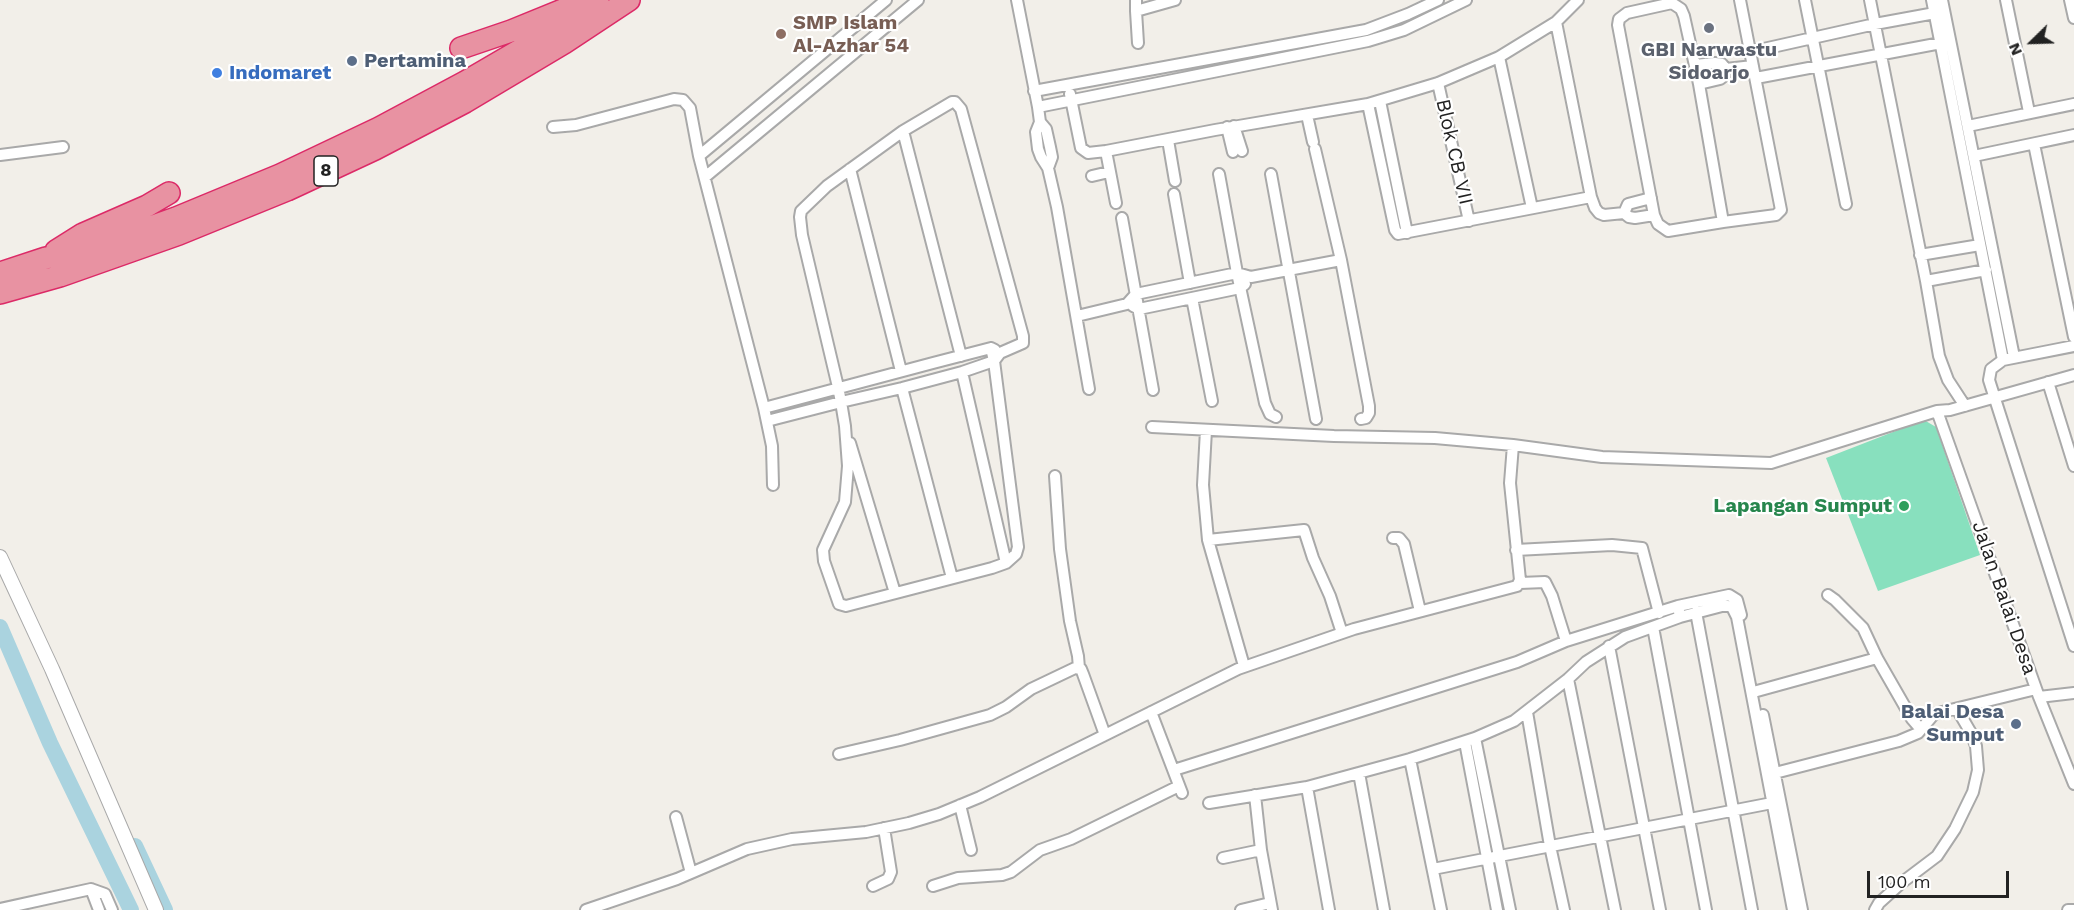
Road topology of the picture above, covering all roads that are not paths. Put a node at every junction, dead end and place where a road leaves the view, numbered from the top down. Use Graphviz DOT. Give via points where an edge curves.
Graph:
graph roads {
  1 [pos="586,0"];
  2 [pos="598,0"];
  3 [pos="629,0"];
  4 [pos="886,0"];
  5 [pos="918,0"];
  6 [pos="1017,0"];
  7 [pos="1175,0"];
  8 [pos="1438,0"];
  9 [pos="1466,0"];
  10 [pos="1578,0"];
  11 [pos="1740,0"];
  12 [pos="1805,0"];
  13 [pos="1870,0"];
  14 [pos="1932,0"];
  15 [pos="1942,0"];
  16 [pos="2006,0"];
  17 [pos="2070,0"];
  18 [pos="1647,3"];
  19 [pos="1136,5"];
  20 [pos="875,9"];
  21 [pos="1935,13"];
  22 [pos="2074,18"];
  23 [pos="1556,22"];
  24 [pos="889,24"];
  25 [pos="1875,24"];
  26 [pos="1943,30"];
  27 [pos="1367,36"];
  28 [pos="1812,38"];
  29 [pos="1138,43"];
  30 [pos="1941,43"];
  31 [pos="460,48"];
  32 [pos="1750,52"];
  33 [pos="1881,54"];
  34 [pos="1499,57"];
  35 [pos="1695,66"];
  36 [pos="1753,66"];
  37 [pos="1818,67"];
  38 [pos="1726,69"];
  39 [pos="1756,78"];
  40 [pos="1438,82"];
  41 [pos="1699,84"];
  42 [pos="1069,85"];
  43 [pos="1034,91"];
  44 [pos="1072,100"];
  45 [pos="1380,101"];
  46 [pos="1368,104"];
  47 [pos="2074,104"];
  48 [pos="1038,107"];
  49 [pos="2029,112"];
  50 [pos="1307,115"];
  51 [pos="1968,126"];
  52 [pos="553,127"];
  53 [pos="1230,127"];
  54 [pos="903,131"];
  55 [pos="2074,135"];
  56 [pos="1168,140"];
  57 [pos="1966,144"];
  58 [pos="2034,144"];
  59 [pos="63,147"];
  60 [pos="1106,151"];
  61 [pos="1237,152"];
  62 [pos="0,155"];
  63 [pos="699,156"];
  64 [pos="1974,156"];
  65 [pos="850,169"];
  66 [pos="1109,172"];
  67 [pos="1219,174"];
  68 [pos="1271,174"];
  69 [pos="1092,176"];
  70 [pos="705,177"];
  71 [pos="1175,181"];
  72 [pos="169,193"];
  73 [pos="1174,194"];
  74 [pos="1591,197"];
  75 [pos="1651,198"];
  76 [pos="1116,203"];
  77 [pos="1845,204"];
  78 [pos="1532,208"];
  79 [pos="1624,213"];
  80 [pos="1654,215"];
  81 [pos="1122,218"];
  82 [pos="1469,220"];
  83 [pos="1723,222"];
  84 [pos="1407,233"];
  85 [pos="1980,245"];
  86 [pos="1920,255"];
  87 [pos="46,258"];
  88 [pos="1341,260"];
  89 [pos="1988,262"];
  90 [pos="1288,270"];
  91 [pos="0,273"];
  92 [pos="1237,273"];
  93 [pos="1251,277"];
  94 [pos="1926,281"];
  95 [pos="1190,284"];
  96 [pos="1240,288"];
  97 [pos="0,293"];
  98 [pos="1136,294"];
  99 [pos="1192,298"];
  100 [pos="1127,304"];
  101 [pos="1139,309"];
  102 [pos="1077,316"];
  103 [pos="2074,337"];
  104 [pos="2074,346"];
  105 [pos="995,354"];
  106 [pos="961,356"];
  107 [pos="2009,358"];
  108 [pos="933,363"];
  109 [pos="901,371"];
  110 [pos="962,372"];
  111 [pos="2074,375"];
  112 [pos="936,378"];
  113 [pos="2048,382"];
  114 [pos="838,387"];
  115 [pos="902,388"];
  116 [pos="1089,390"];
  117 [pos="1153,390"];
  118 [pos="1994,397"];
  119 [pos="1212,401"];
  120 [pos="841,402"];
  121 [pos="1965,405"];
  122 [pos="764,408"];
  123 [pos="1937,411"];
  124 [pos="1275,417"];
  125 [pos="1362,418"];
  126 [pos="1316,419"];
  127 [pos="767,422"];
  128 [pos="845,426"];
  129 [pos="1152,427"];
  130 [pos="1206,430"];
  131 [pos="1514,445"];
  132 [pos="2074,466"];
  133 [pos="1055,476"];
  134 [pos="774,485"];
  135 [pos="1393,538"];
  136 [pos="1208,540"];
  137 [pos="1516,550"];
  138 [pos="0,557"];
  139 [pos="1006,563"];
  140 [pos="952,578"];
  141 [pos="1520,583"];
  142 [pos="895,593"];
  143 [pos="1828,595"];
  144 [pos="1420,611"];
  145 [pos="1659,612"];
  146 [pos="1679,612"];
  147 [pos="1696,612"];
  148 [pos="1653,627"];
  149 [pos="1342,633"];
  150 [pos="1566,640"];
  151 [pos="1609,646"];
  152 [pos="2074,646"];
  153 [pos="1877,658"];
  154 [pos="1244,666"];
  155 [pos="1079,668"];
  156 [pos="1568,679"];
  157 [pos="1757,691"];
  158 [pos="2038,693"];
  159 [pos="2074,693"];
  160 [pos="1956,709"];
  161 [pos="1151,712"];
  162 [pos="1527,712"];
  163 [pos="1923,728"];
  164 [pos="1105,735"];
  165 [pos="1470,740"];
  166 [pos="839,754"];
  167 [pos="1410,759"];
  168 [pos="1174,770"];
  169 [pos="1359,773"];
  170 [pos="1775,773"];
  171 [pos="2074,784"];
  172 [pos="1307,787"];
  173 [pos="1255,795"];
  174 [pos="1209,803"];
  175 [pos="1772,803"];
  176 [pos="960,806"];
  177 [pos="1733,811"];
  178 [pos="676,817"];
  179 [pos="1690,820"];
  180 [pos="884,828"];
  181 [pos="1645,828"];
  182 [pos="1601,837"];
  183 [pos="1550,846"];
  184 [pos="971,849"];
  185 [pos="1261,850"];
  186 [pos="1500,857"];
  187 [pos="1223,858"];
  188 [pos="1488,859"];
  189 [pos="1433,868"];
  190 [pos="691,873"];
  191 [pos="873,886"];
  192 [pos="933,886"];
  193 [pos="91,889"];
  194 [pos="1271,906"];
  195 [pos="0,909"];
  196 [pos="99,910"];
  197 [pos="112,910"];
  198 [pos="156,910"];
  199 [pos="586,910"];
  200 [pos="1241,910"];
  201 [pos="1329,910"];
  202 [pos="1384,910"];
  203 [pos="1441,910"];
  204 [pos="1497,910"];
  205 [pos="1510,910"];
  206 [pos="1564,910"];
  207 [pos="1615,910"];
  208 [pos="1660,910"];
  209 [pos="1706,910"];
  210 [pos="1752,910"];
  211 [pos="1793,910"];
  212 [pos="1802,910"];
  213 [pos="1875,910"];
  214 [pos="2068,910"];
  215 [pos="2074,910"];
  1 -- 31 [label="highway"];
  2 -- 87 [label="highway, 8" via="465,82 320,156 165,222 90,249"];
  3 -- 97 [label="highway, 8" via="465,102 287,190 179,234"];
  4 -- 20 [label="street"];
  5 -- 24 [label="street"];
  6 -- 43 [label="street"];
  7 -- 19 [label="street"];
  8 -- 27 [label="street"];
  9 -- 27 [label="street" via="1404,30"];
  10 -- 23 [label="street"];
  11 -- 32 [label="street"];
  12 -- 28 [label="street"];
  13 -- 25 [label="street"];
  14 -- 21 [label="street"];
  15 -- 26 [label="street"];
  16 -- 49 [label="street"];
  17 -- 22 [label="street"];
  18 -- 35 [label="street" via="1672,3 1681,9"];
  18 -- 75 [label="street" via="1619,19 1618,25"];
  19 -- 29 [label="street"];
  20 -- 24 [label="street"];
  20 -- 63 [label="street"];
  21 -- 25 [label="street"];
  21 -- 26 [label="street"];
  23 -- 34 [label="street"];
  23 -- 74 [label="street"];
  24 -- 70 [label="street"];
  25 -- 28 [label="street"];
  25 -- 33 [label="street"];
  26 -- 30 [label="street"];
  26 -- 51 [label="street"];
  27 -- 42 [label="street"];
  27 -- 44 [label="street"];
  28 -- 32 [label="street"];
  28 -- 37 [label="street"];
  30 -- 33 [label="street"];
  30 -- 57 [label="street"];
  32 -- 36 [label="street"];
  33 -- 37 [label="street"];
  33 -- 86 [label="street"];
  34 -- 40 [label="street"];
  34 -- 78 [label="street"];
  35 -- 38 [label="street" via="1716,63"];
  35 -- 41 [label="street"];
  36 -- 38 [label="street"];
  36 -- 39 [label="street"];
  37 -- 39 [label="street"];
  37 -- 77 [label="street"];
  38 -- 41 [label="street" via="1720,79"];
  39 -- 83 [label="street" via="1781,210 1776,215"];
  40 -- 45 [label="street"];
  40 -- 82 [label="street, Blok CB VII"];
  41 -- 83 [label="street"];
  42 -- 43 [label="street"];
  42 -- 44 [label="street"];
  43 -- 48 [label="street"];
  44 -- 48 [label="street"];
  44 -- 60 [label="street" via="1081,148 1088,153"];
  45 -- 46 [label="street"];
  45 -- 84 [label="street"];
  46 -- 50 [label="street"];
  46 -- 84 [label="street" via="1395,230 1398,234"];
  47 -- 49 [label="street"];
  48 -- 102 [label="street" via="1052,157 1048,168"];
  49 -- 51 [label="street"];
  50 -- 53 [label="street"];
  50 -- 88 [label="street"];
  51 -- 57 [label="street"];
  52 -- 63 [label="street" via="678,99 690,108"];
  53 -- 56 [label="street"];
  53 -- 61 [label="street"];
  54 -- 65 [label="street"];
  54 -- 105 [label="street" via="947,104 955,102 961,109 1023,336 1021,345"];
  54 -- 106 [label="street"];
  55 -- 58 [label="street"];
  56 -- 60 [label="street"];
  56 -- 71 [label="street"];
  57 -- 64 [label="street"];
  57 -- 85 [label="street"];
  58 -- 64 [label="street"];
  58 -- 103 [label="street"];
  59 -- 62 [label="street"];
  60 -- 66 [label="street"];
  63 -- 70 [label="street"];
  64 -- 89 [label="street"];
  65 -- 109 [label="street"];
  65 -- 114 [label="street" via="808,203 800,217"];
  66 -- 69 [label="street"];
  66 -- 76 [label="street"];
  67 -- 92 [label="street"];
  68 -- 90 [label="street"];
  70 -- 122 [label="street"];
  72 -- 87 [label="highway" via="82,234"];
  73 -- 95 [label="street"];
  74 -- 78 [label="street"];
  74 -- 79 [label="street" via="1599,213"];
  75 -- 79 [label="street" via="1631,202"];
  75 -- 80 [label="street"];
  78 -- 82 [label="street"];
  79 -- 80 [label="street" via="1635,218"];
  80 -- 83 [label="street" via="1668,231"];
  81 -- 98 [label="street"];
  82 -- 84 [label="street"];
  85 -- 86 [label="street"];
  85 -- 89 [label="street"];
  86 -- 94 [label="street"];
  87 -- 91 [label="highway, 8"];
  88 -- 90 [label="street"];
  88 -- 125 [label="street" via="1369,406 1369,414"];
  89 -- 94 [label="street"];
  89 -- 107 [label="street"];
  90 -- 93 [label="street"];
  90 -- 126 [label="street"];
  92 -- 93 [label="street"];
  92 -- 95 [label="street"];
  92 -- 96 [label="street"];
  93 -- 96 [label="street"];
  94 -- 121 [label="street" via="1943,368"];
  95 -- 98 [label="street"];
  96 -- 99 [label="street"];
  96 -- 124 [label="street" via="1265,403"];
  98 -- 100 [label="street"];
  98 -- 101 [label="street"];
  99 -- 101 [label="street"];
  99 -- 119 [label="street"];
  100 -- 101 [label="street"];
  100 -- 102 [label="street"];
  101 -- 117 [label="street"];
  102 -- 116 [label="street"];
  104 -- 107 [label="street"];
  105 -- 106 [label="street"];
  105 -- 110 [label="street"];
  105 -- 139 [label="street" via="1018,547"];
  106 -- 108 [label="street"];
  107 -- 118 [label="street" via="1989,373"];
  108 -- 109 [label="street"];
  108 -- 112 [label="street"];
  109 -- 114 [label="street"];
  110 -- 112 [label="street"];
  110 -- 139 [label="street"];
  111 -- 113 [label="street"];
  112 -- 115 [label="street"];
  113 -- 118 [label="street"];
  113 -- 132 [label="street"];
  114 -- 120 [label="street"];
  114 -- 122 [label="street"];
  115 -- 120 [label="street"];
  115 -- 140 [label="street"];
  118 -- 121 [label="street"];
  118 -- 152 [label="street"];
  120 -- 127 [label="street"];
  120 -- 128 [label="street"];
  121 -- 123 [label="street"];
  122 -- 127 [label="street"];
  123 -- 131 [label="street" via="1771,463 1612,458"];
  123 -- 158 [label="street, Jalan Balai Desa"];
  127 -- 134 [label="street"];
  128 -- 142 [label="street"];
  128 -- 142 [label="street" via="845,502 823,550 824,561 842,606"];
  129 -- 130 [label="street"];
  130 -- 131 [label="street" via="1435,438"];
  130 -- 136 [label="street" via="1203,485"];
  131 -- 137 [label="street" via="1510,483"];
  133 -- 155 [label="street" via="1060,549"];
  135 -- 144 [label="street" via="1404,544"];
  136 -- 149 [label="street" via="1304,530"];
  136 -- 154 [label="street"];
  137 -- 141 [label="street"];
  137 -- 145 [label="street" via="1612,545 1642,548"];
  138 -- 198 [label="street"];
  139 -- 140 [label="street"];
  140 -- 142 [label="street"];
  141 -- 144 [label="street"];
  141 -- 150 [label="street" via="1545,582"];
  143 -- 153 [label="street" via="1863,628"];
  144 -- 149 [label="street"];
  145 -- 146 [label="street"];
  145 -- 150 [label="street"];
  146 -- 147 [label="street"];
  146 -- 148 [label="street"];
  146 -- 157 [label="street" via="1729,595 1736,598"];
  147 -- 175 [label="street" via="1722,606 1732,607 1735,612"];
  147 -- 177 [label="street"];
  148 -- 151 [label="street"];
  148 -- 179 [label="street"];
  149 -- 154 [label="street"];
  150 -- 168 [label="street" via="1517,662"];
  151 -- 156 [label="street"];
  151 -- 181 [label="street"];
  153 -- 157 [label="street"];
  153 -- 163 [label="street" via="1912,720"];
  154 -- 161 [label="street"];
  155 -- 164 [label="street"];
  155 -- 166 [label="street" via="1031,689 990,715"];
  156 -- 162 [label="street"];
  156 -- 182 [label="street"];
  157 -- 170 [label="street"];
  158 -- 159 [label="street"];
  158 -- 160 [label="street"];
  158 -- 171 [label="street, Jalan Balai Desa"];
  160 -- 163 [label="street" via="1934,714"];
  160 -- 213 [label="street" via="1976,747 1978,770 1973,792 1937,856 1900,884"];
  161 -- 164 [label="street"];
  161 -- 168 [label="street"];
  162 -- 165 [label="street"];
  162 -- 183 [label="street"];
  163 -- 170 [label="street" via="1899,741"];
  164 -- 176 [label="street"];
  165 -- 167 [label="street"];
  165 -- 186 [label="street"];
  165 -- 188 [label="street"];
  167 -- 169 [label="street"];
  167 -- 189 [label="street"];
  168 -- 192 [label="street" via="1180,790 1040,850 1011,872 958,878"];
  169 -- 172 [label="street"];
  169 -- 202 [label="street"];
  170 -- 212 [label="street"];
  172 -- 173 [label="street"];
  172 -- 201 [label="street"];
  173 -- 174 [label="street"];
  173 -- 185 [label="street"];
  175 -- 177 [label="street"];
  175 -- 211 [label="street"];
  176 -- 180 [label="street"];
  176 -- 184 [label="street"];
  177 -- 179 [label="street"];
  177 -- 210 [label="street"];
  178 -- 190 [label="street"];
  179 -- 181 [label="street"];
  179 -- 209 [label="street"];
  180 -- 190 [label="street" via="792,838 747,849"];
  180 -- 191 [label="street" via="891,872 888,879"];
  181 -- 182 [label="street"];
  181 -- 208 [label="street"];
  182 -- 183 [label="street"];
  182 -- 207 [label="street"];
  183 -- 186 [label="street"];
  183 -- 206 [label="street"];
  185 -- 187 [label="street"];
  185 -- 194 [label="street"];
  186 -- 188 [label="street"];
  186 -- 205 [label="street"];
  188 -- 189 [label="street"];
  188 -- 204 [label="street"];
  189 -- 203 [label="street"];
  190 -- 199 [label="street"];
  193 -- 195 [label="street"];
  193 -- 196 [label="street"];
  193 -- 197 [label="street" via="105,894"];
  194 -- 200 [label="street"];
  214 -- 215 [label="street"];
}
